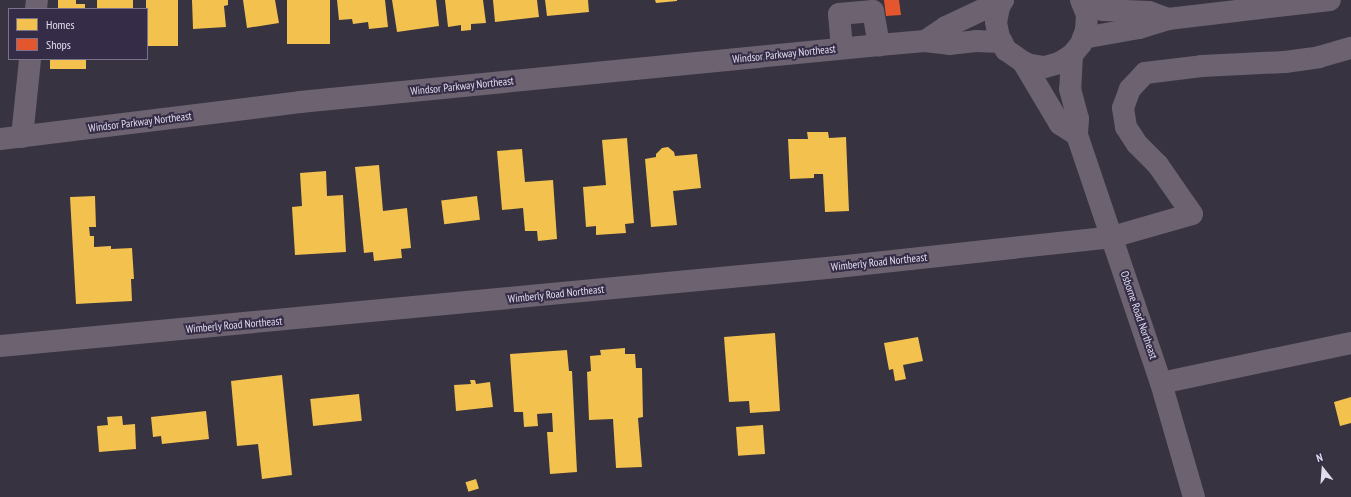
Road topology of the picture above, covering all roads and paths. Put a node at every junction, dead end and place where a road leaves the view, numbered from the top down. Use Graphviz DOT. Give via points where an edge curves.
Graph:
graph roads {
  1 [pos="1003,0"];
  2 [pos="1330,0"];
  3 [pos="1082,1"];
  4 [pos="1168,19"];
  5 [pos="925,41"];
  6 [pos="1002,42"];
  7 [pos="879,44"];
  8 [pos="1078,47"];
  9 [pos="842,48"];
  10 [pos="1351,48"];
  11 [pos="30,60"];
  12 [pos="1023,62"];
  13 [pos="1077,134"];
  14 [pos="22,137"];
  15 [pos="0,139"];
  16 [pos="1112,237"];
  17 [pos="1351,343"];
  18 [pos="0,346"];
  19 [pos="1161,382"];
  20 [pos="1194,497"];
  1 -- 5 [label="street, Windsor Parkway Northeast" via="946,27"];
  1 -- 6 [label="street" via="996,22"];
  2 -- 4 [label="street"];
  3 -- 4 [label="street" via="1103,10 1149,12"];
  3 -- 8 [label="street, Osborne Road Northeast" via="1086,15 1086,30"];
  4 -- 8 [label="street"];
  5 -- 6 [label="street, Windsor Parkway Northeast" via="949,44"];
  5 -- 7 [label="street, Windsor Parkway Northeast"];
  6 -- 12 [label="street" via="1006,50"];
  7 -- 9 [label="street, Windsor Parkway Northeast"];
  7 -- 9 [label="street" via="873,11 839,14"];
  8 -- 12 [label="street" via="1059,63 1045,67 1030,66"];
  8 -- 13 [label="street, Osborne Road Northeast" via="1070,89 1078,119"];
  9 -- 14 [label="street, Windsor Parkway Northeast" via="300,102"];
  10 -- 16 [label="street, Wimberly Road Northeast" via="1319,57 1285,62 1202,66 1145,74 1130,89 1123,108 1126,127 1137,144 1158,165 1192,214"];
  11 -- 14 [label="street"];
  12 -- 13 [label="street" via="1060,124"];
  13 -- 16 [label="street, Osborne Road Northeast"];
  14 -- 15 [label="street, Windsor Parkway Northeast"];
  16 -- 18 [label="street, Wimberly Road Northeast" via="830,267"];
  16 -- 19 [label="street, Osborne Road Northeast"];
  17 -- 19 [label="street"];
  19 -- 20 [label="street, Osborne Road Northeast"];
}
